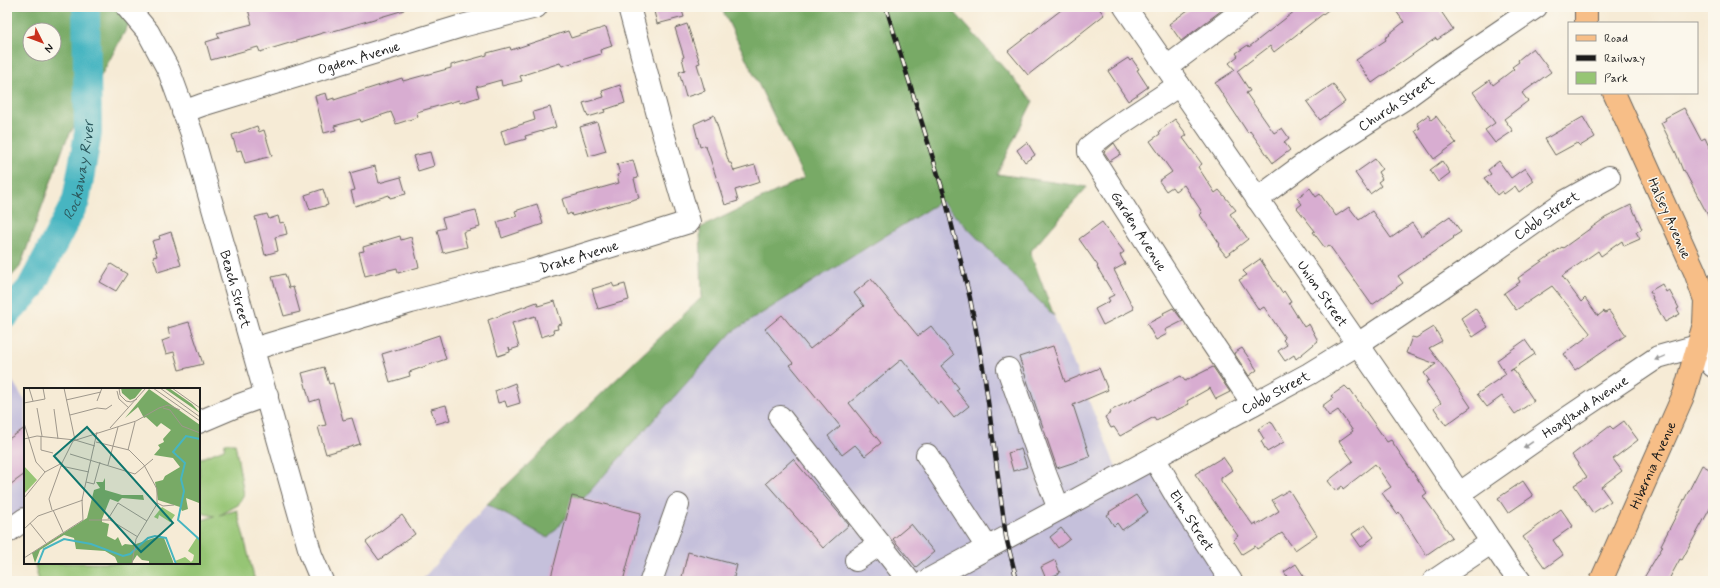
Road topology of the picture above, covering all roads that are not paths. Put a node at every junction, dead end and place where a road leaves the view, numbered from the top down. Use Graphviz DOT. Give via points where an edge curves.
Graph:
graph roads {
  1 [pos="127,7"];
  2 [pos="536,7"];
  3 [pos="629,7"];
  4 [pos="1125,7"];
  5 [pos="1247,7"];
  6 [pos="1536,7"];
  7 [pos="1166,67"];
  8 [pos="1179,85"];
  9 [pos="1614,94"];
  10 [pos="183,112"];
  11 [pos="1609,177"];
  12 [pos="1257,199"];
  13 [pos="1713,330"];
  14 [pos="1358,344"];
  15 [pos="1697,346"];
  16 [pos="253,349"];
  17 [pos="1713,366"];
  18 [pos="1008,369"];
  19 [pos="267,395"];
  20 [pos="1254,404"];
  21 [pos="780,417"];
  22 [pos="200,422"];
  23 [pos="927,455"];
  24 [pos="1154,458"];
  25 [pos="1460,493"];
  26 [pos="678,505"];
  27 [pos="1059,509"];
  28 [pos="24,520"];
  29 [pos="7,532"];
  30 [pos="1492,542"];
  31 [pos="880,544"];
  32 [pos="987,547"];
  33 [pos="856,560"];
  34 [pos="322,581"];
  35 [pos="651,581"];
  36 [pos="909,581"];
  37 [pos="926,581"];
  38 [pos="1231,581"];
  39 [pos="1434,581"];
  40 [pos="1520,581"];
  41 [pos="1601,581"];
  1 -- 10 [label="street, Beach Street" via="148,32 169,71"];
  2 -- 10 [label="street, Ogden Avenue" via="462,26"];
  3 -- 16 [label="street, Drake Avenue" via="689,222 531,271 411,302"];
  4 -- 7 [label="street, Union Street"];
  5 -- 7 [label="street"];
  6 -- 12 [label="street, Church Street" via="1398,103 1319,153"];
  7 -- 8 [label="street, Union Street"];
  8 -- 12 [label="street, Union Street"];
  8 -- 20 [label="street, Garden Avenue" via="1107,133 1089,147 1089,152 1184,301"];
  9 -- 15 [label="main road, Halsey Avenue" via="1706,300 1704,324"];
  10 -- 16 [label="street, Beach Street" via="192,134"];
  11 -- 14 [label="street, Cobb Street" via="1564,202 1469,270"];
  12 -- 14 [label="street, Union Street"];
  13 -- 15 [label="street, Hoagland Avenue"];
  14 -- 20 [label="street, Cobb Street"];
  14 -- 25 [label="street, Union Street"];
  15 -- 17 [label="street"];
  15 -- 25 [label="street, Hoagland Avenue, one-way" via="1658,358"];
  15 -- 41 [label="main road, Hibernia Avenue" via="1684,394"];
  16 -- 19 [label="street, Beach Street"];
  18 -- 27 [label="street"];
  19 -- 22 [label="street"];
  19 -- 34 [label="street, Beach Street" via="311,555"];
  20 -- 24 [label="street, Cobb Street"];
  21 -- 31 [label="street"];
  23 -- 32 [label="street"];
  24 -- 27 [label="street, Cobb Street"];
  24 -- 38 [label="street, Elm Street"];
  25 -- 30 [label="street, Union Street"];
  26 -- 35 [label="street"];
  27 -- 32 [label="street, Cobb Street"];
  28 -- 29 [label="street"];
  30 -- 39 [label="street"];
  30 -- 40 [label="street, Union Street"];
  31 -- 33 [label="street"];
  31 -- 36 [label="street"];
  32 -- 37 [label="street, Cobb Street"];
}
